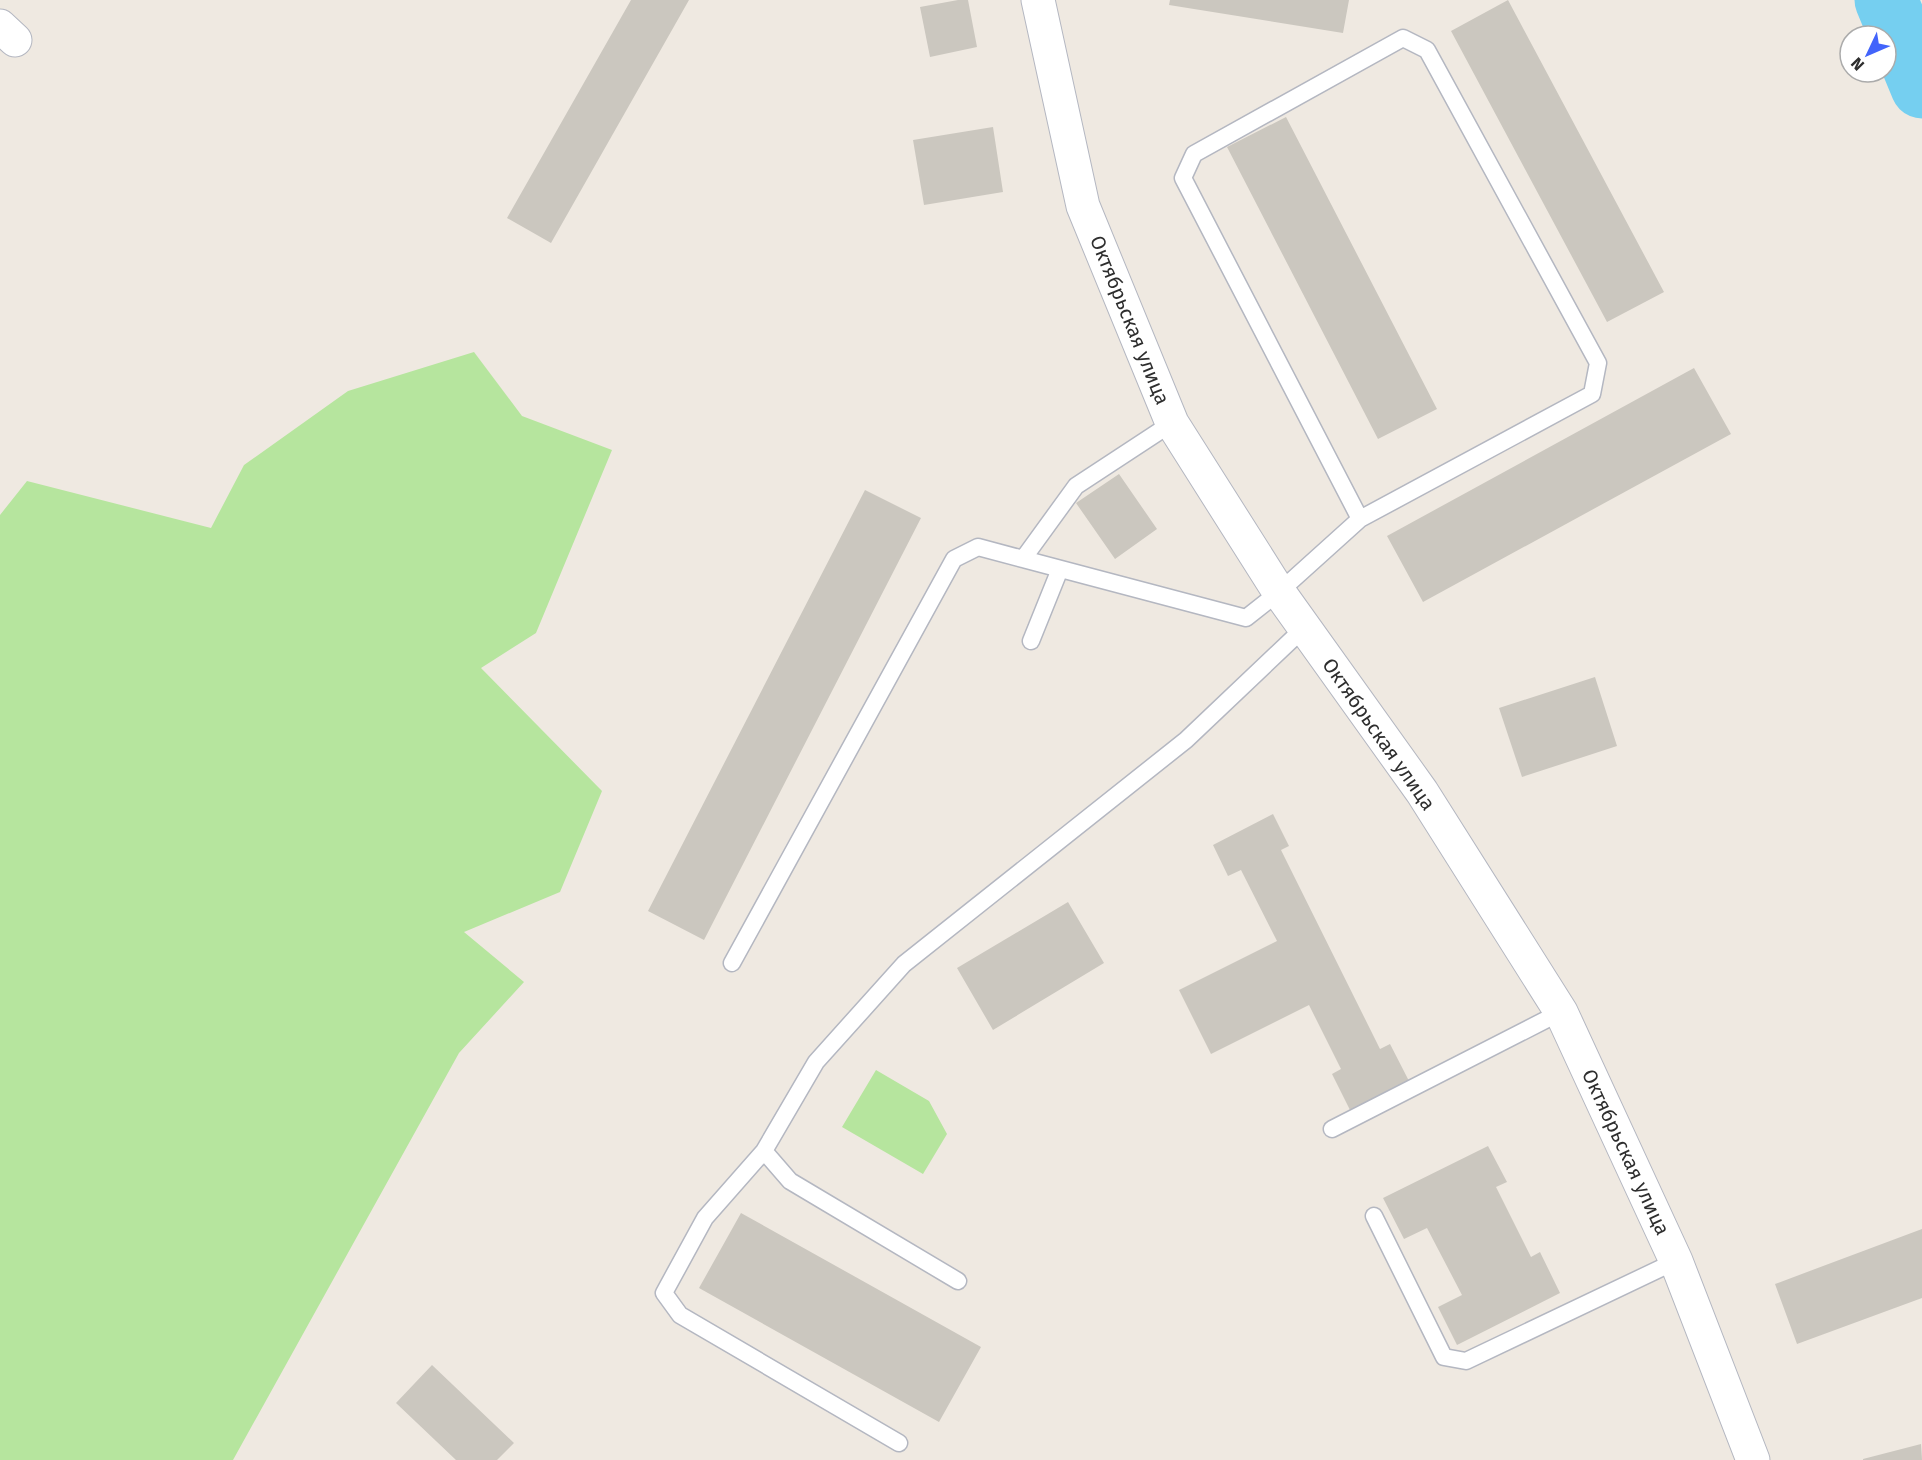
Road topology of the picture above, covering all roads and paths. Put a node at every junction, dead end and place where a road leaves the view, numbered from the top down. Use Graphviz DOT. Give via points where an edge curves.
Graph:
graph roads {
  1 [pos="1038,0"];
  2 [pos="1172,423"];
  3 [pos="1360,519"];
  4 [pos="1023,559"];
  5 [pos="1060,569"];
  6 [pos="1279,592"];
  7 [pos="1304,628"];
  8 [pos="1031,641"];
  9 [pos="732,963"];
  10 [pos="1561,1012"];
  11 [pos="1332,1129"];
  12 [pos="764,1151"];
  13 [pos="1374,1216"];
  14 [pos="1676,1261"];
  15 [pos="958,1281"];
  16 [pos="899,1443"];
  17 [pos="1753,1460"];
  1 -- 2 [label="street, Октябрьская улица" via="1083,206"];
  2 -- 4 [label="lane" via="1076,486"];
  2 -- 6 [label="street, Октябрьская улица"];
  3 -- 3 [label="lane" via="1183,178 1194,154 1402,38 1427,50 1598,363 1592,394"];
  3 -- 6 [label="lane"];
  4 -- 5 [label="lane"];
  4 -- 9 [label="lane" via="978,547 954,559"];
  5 -- 6 [label="lane" via="1246,618"];
  5 -- 8 [label="lane"];
  6 -- 7 [label="street, Октябрьская улица"];
  7 -- 10 [label="street, Октябрьская улица" via="1422,792"];
  7 -- 12 [label="lane" via="1186,740 904,964 816,1062"];
  10 -- 11 [label="lane"];
  10 -- 14 [label="street, Октябрьская улица"];
  12 -- 15 [label="lane" via="790,1181"];
  12 -- 16 [label="lane" via="705,1218 663,1293 680,1315"];
  13 -- 14 [label="lane" via="1444,1357 1466,1361"];
  14 -- 17 [label="street, Октябрьская улица"];
}
